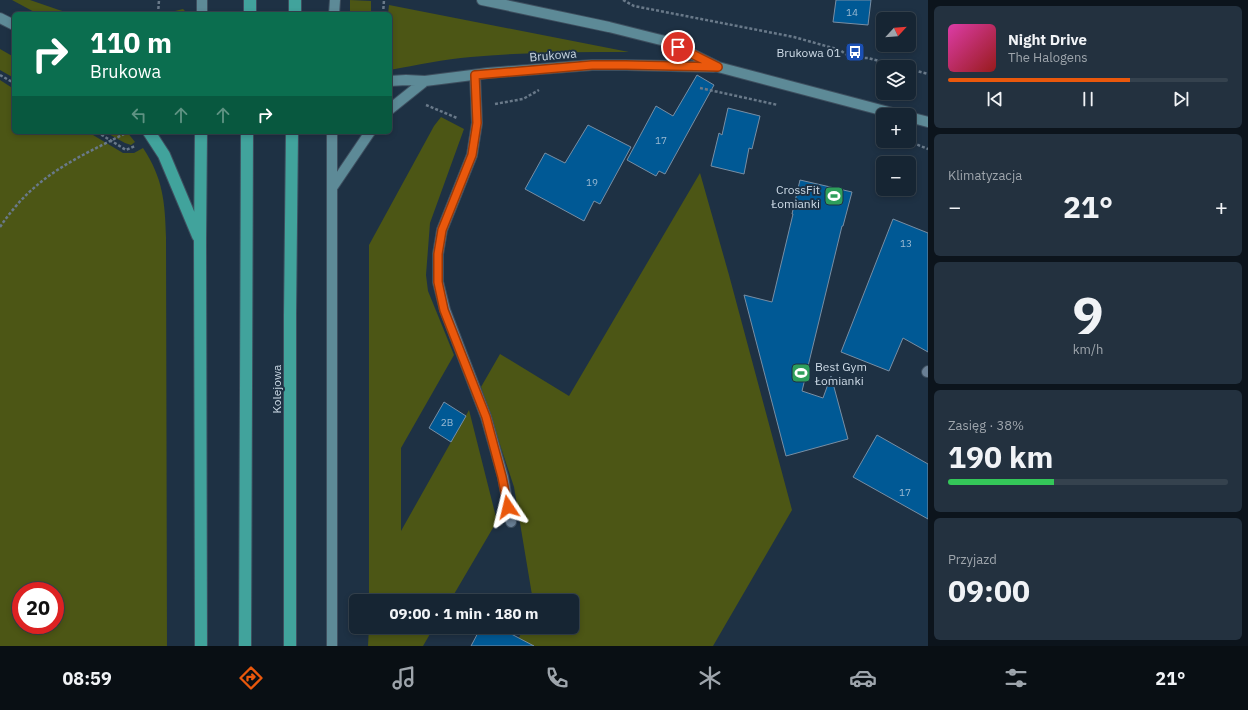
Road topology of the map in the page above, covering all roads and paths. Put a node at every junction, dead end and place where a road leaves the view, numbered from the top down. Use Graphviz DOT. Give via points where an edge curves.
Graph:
graph roads {
  1 [pos="159,0"];
  2 [pos="202,0"];
  3 [pos="250,0"];
  4 [pos="295,0"];
  5 [pos="335,0"];
  6 [pos="384,0"];
  7 [pos="482,0"];
  8 [pos="623,0"];
  9 [pos="158,12"];
  10 [pos="202,12"];
  11 [pos="250,12"];
  12 [pos="295,12"];
  13 [pos="334,12"];
  14 [pos="382,12"];
  15 [pos="0,18"];
  16 [pos="12,25"];
  17 [pos="876,60"];
  18 [pos="718,67"];
  19 [pos="916,71"];
  20 [pos="928,74"];
  21 [pos="0,75"];
  22 [pos="475,75"];
  23 [pos="392,81"];
  24 [pos="425,81"];
  25 [pos="12,82"];
  26 [pos="698,87"];
  27 [pos="540,89"];
  28 [pos="782,106"];
  29 [pos="392,107"];
  30 [pos="420,109"];
  31 [pos="876,109"];
  32 [pos="477,117"];
  33 [pos="916,119"];
  34 [pos="928,122"];
  35 [pos="100,134"];
  36 [pos="124,134"];
  37 [pos="150,134"];
  38 [pos="201,134"];
  39 [pos="247,134"];
  40 [pos="292,134"];
  41 [pos="332,134"];
  42 [pos="369,134"];
  43 [pos="111,141"];
  44 [pos="140,144"];
  45 [pos="916,144"];
  46 [pos="928,149"];
  47 [pos="332,188"];
  48 [pos="0,227"];
  49 [pos="200,240"];
  50 [pos="511,522"];
  51 [pos="201,646"];
  52 [pos="245,646"];
  53 [pos="290,646"];
  54 [pos="332,646"];
  1 -- 9 [label="path"];
  2 -- 10 [label="street"];
  3 -- 11 [label="highway"];
  4 -- 12 [label="highway"];
  5 -- 13 [label="street"];
  6 -- 14 [label="path"];
  7 -- 18 [label="street, Brukowa" via="665,41"];
  8 -- 17 [label="path" via="634,6 794,37 840,50 847,55"];
  15 -- 16 [label="street"];
  18 -- 22 [label="street, Brukowa" via="592,65"];
  18 -- 31 [label="street, Brukowa"];
  19 -- 20 [label="path"];
  21 -- 25 [label="path"];
  22 -- 24 [label="street, Brukowa"];
  22 -- 32 [label="lane"];
  23 -- 24 [label="street, Brukowa"];
  24 -- 29 [label="street"];
  26 -- 28 [label="path"];
  27 -- 32 [label="path" via="523,99 491,105 489,115"];
  30 -- 32 [label="path" via="426,105 458,118"];
  32 -- 50 [label="lane" via="472,155 442,230 438,254 438,282 444,310 486,417"];
  33 -- 34 [label="street"];
  35 -- 43 [label="path"];
  36 -- 43 [label="path"];
  37 -- 49 [label="highway" via="164,155"];
  38 -- 49 [label="highway"];
  39 -- 52 [label="highway"];
  40 -- 53 [label="highway, Kolejowa"];
  41 -- 47 [label="street"];
  42 -- 47 [label="street"];
  43 -- 44 [label="path" via="126,150"];
  43 -- 48 [label="path" via="47,176 27,193"];
  45 -- 46 [label="path"];
  47 -- 54 [label="street"];
  49 -- 51 [label="highway"];
}
